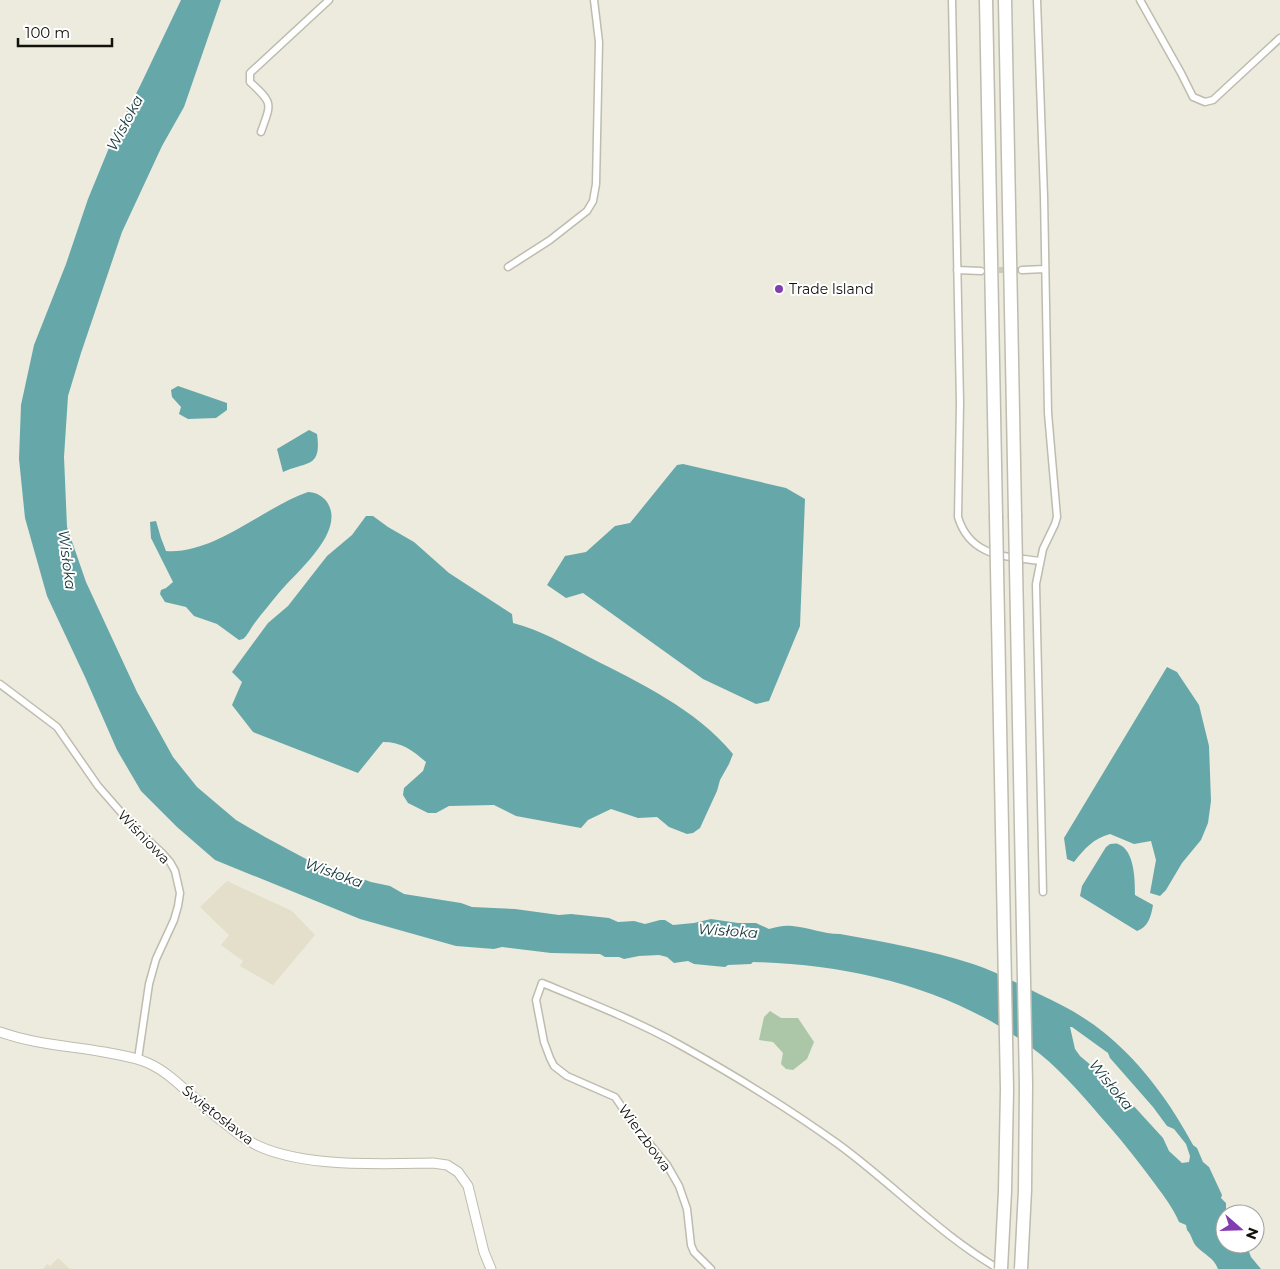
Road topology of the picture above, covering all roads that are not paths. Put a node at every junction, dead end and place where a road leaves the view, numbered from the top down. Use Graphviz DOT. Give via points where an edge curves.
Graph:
graph roads {
  1 [pos="329,0"];
  2 [pos="594,0"];
  3 [pos="952,0"];
  4 [pos="986,0"];
  5 [pos="1005,0"];
  6 [pos="1037,0"];
  7 [pos="1140,0"];
  8 [pos="1280,38"];
  9 [pos="261,132"];
  10 [pos="508,266"];
  11 [pos="1046,269"];
  12 [pos="957,270"];
  13 [pos="1022,270"];
  14 [pos="981,271"];
  15 [pos="1039,561"];
  16 [pos="0,684"];
  17 [pos="1043,892"];
  18 [pos="0,1032"];
  19 [pos="138,1059"];
  20 [pos="492,1269"];
  21 [pos="711,1269"];
  22 [pos="1000,1269"];
  23 [pos="1022,1269"];
  1 -- 9 [label="street" via="250,73 250,82 264,95 270,107"];
  2 -- 10 [label="street" via="599,42 593,201 587,211 560,233"];
  3 -- 12 [label="street"];
  4 -- 22 [label="highway, bridge" via="1007,1090"];
  5 -- 23 [label="highway, bridge" via="1026,1085"];
  6 -- 11 [label="street"];
  7 -- 8 [label="street" via="1193,97 1205,102 1212,100"];
  11 -- 13 [label="street"];
  11 -- 15 [label="street" via="1048,413 1057,517"];
  12 -- 14 [label="street"];
  12 -- 15 [label="street" via="958,517 970,541 983,550"];
  15 -- 17 [label="street" via="1036,584"];
  16 -- 19 [label="street, Wiśniowa" via="57,727 98,786 175,871 180,893 178,906 149,984"];
  18 -- 19 [label="street, Świętosława"];
  19 -- 20 [label="street, Świętosława" via="159,1069 226,1124 262,1148 298,1158 328,1161 447,1165 458,1172 468,1186 484,1252"];
  21 -- 22 [label="street, Wierzbowa" via="691,1245 685,1202 679,1186 667,1165 615,1097 567,1076 554,1066 544,1042 536,1000 542,983 679,1045 763,1095 837,1144 966,1249"];
}
